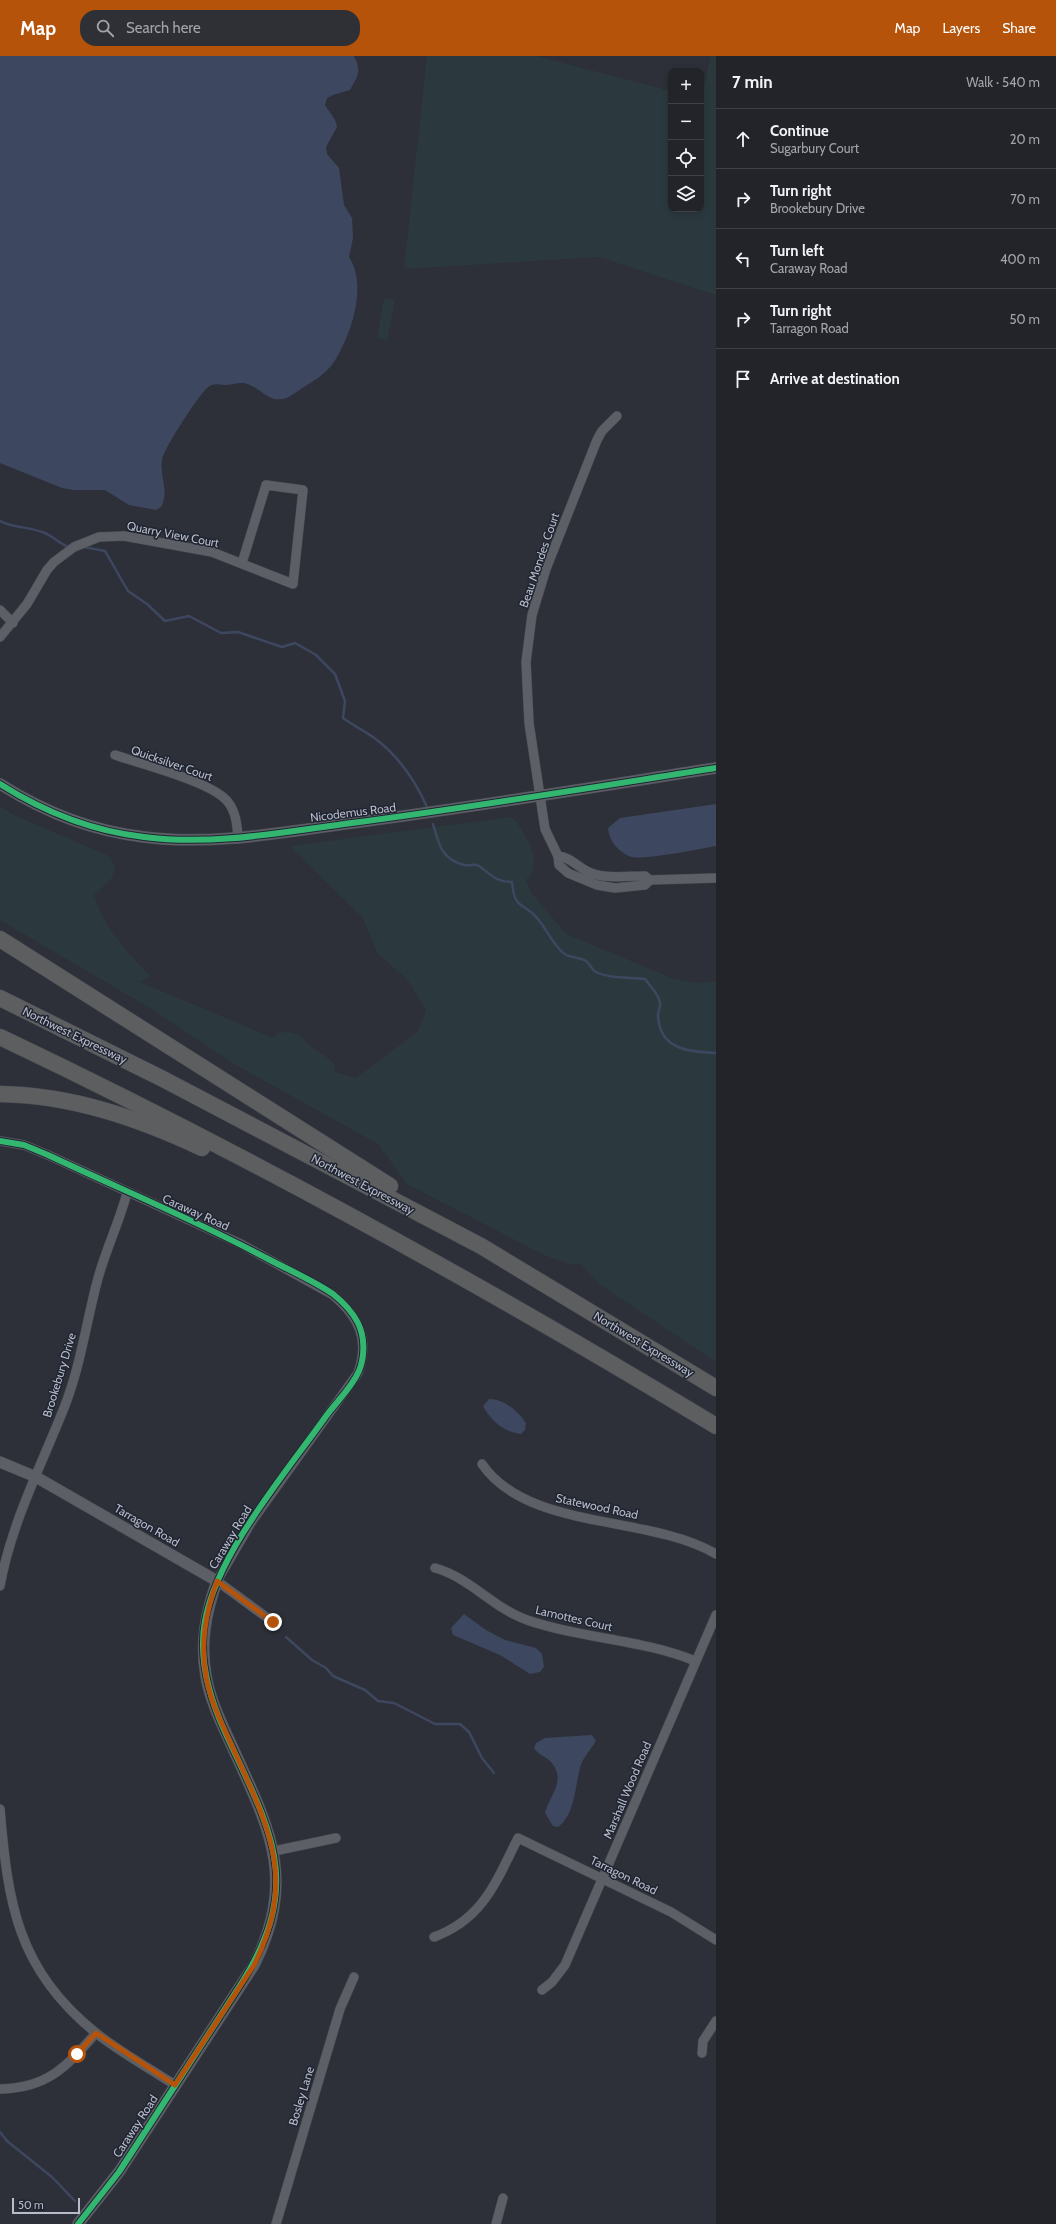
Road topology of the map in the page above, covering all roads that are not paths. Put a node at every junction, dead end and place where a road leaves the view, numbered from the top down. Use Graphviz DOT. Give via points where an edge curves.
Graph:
graph roads {
  1 [pos="617,416"];
  2 [pos="242,563"];
  3 [pos="0,610"];
  4 [pos="13,623"];
  5 [pos="0,637"];
  6 [pos="115,755"];
  7 [pos="716,768"];
  8 [pos="0,784"];
  9 [pos="539,796"];
  10 [pos="238,837"];
  11 [pos="716,878"];
  12 [pos="0,939"];
  13 [pos="0,998"];
  14 [pos="0,1037"];
  15 [pos="0,1094"];
  16 [pos="0,1141"];
  17 [pos="127,1193"];
  18 [pos="342,1210"];
  19 [pos="481,1246"];
  20 [pos="716,1388"];
  21 [pos="716,1426"];
  22 [pos="0,1462"];
  23 [pos="482,1464"];
  24 [pos="36,1477"];
  25 [pos="716,1554"];
  26 [pos="435,1568"];
  27 [pos="217,1581"];
  28 [pos="0,1586"];
  29 [pos="716,1615"];
  30 [pos="273,1622"];
  31 [pos="695,1661"];
  32 [pos="0,1809"];
  33 [pos="336,1838"];
  34 [pos="274,1851"];
  35 [pos="602,1878"];
  36 [pos="434,1937"];
  37 [pos="716,1940"];
  38 [pos="354,1977"];
  39 [pos="542,1990"];
  40 [pos="716,2021"];
  41 [pos="96,2033"];
  42 [pos="702,2053"];
  43 [pos="175,2085"];
  44 [pos="0,2089"];
  45 [pos="503,2198"];
  46 [pos="78,2224"];
  47 [pos="276,2224"];
  48 [pos="496,2224"];
  1 -- 9 [label="street, Beau Mondes Court" via="597,440 546,569 532,615 526,682"];
  2 -- 2 [label="street, Quarry View Court" via="293,584 303,490 266,485"];
  2 -- 4 [label="street, Quarry View Court" via="212,552 124,536 99,537 63,554 47,570 28,604"];
  3 -- 4 [label="street"];
  4 -- 5 [label="street, Quarry View Court"];
  6 -- 10 [label="street, Quicksilver Court" via="222,794 234,811"];
  7 -- 9 [label="street, Nicodemus Road"];
  8 -- 10 [label="street, Nicodemus Road" via="61,816 119,834 169,839"];
  9 -- 10 [label="street, Nicodemus Road"];
  9 -- 11 [label="street, Beau Mondes Court" via="545,829 560,865 568,873 588,883 615,888 645,885 650,880"];
  12 -- 19 [label="highway"];
  13 -- 19 [label="highway, Northwest Expressway" via="163,1079"];
  14 -- 18 [label="highway" via="155,1112"];
  15 -- 18 [label="highway" via="62,1100 132,1118 257,1175"];
  16 -- 17 [label="street, Caraway Road" via="24,1145"];
  17 -- 24 [label="street, Brookebury Drive" via="97,1280 65,1407"];
  17 -- 27 [label="street, Caraway Road" via="241,1244 322,1288 346,1306 359,1325 363,1346 358,1373 252,1521"];
  18 -- 21 [label="highway"];
  19 -- 20 [label="highway, Northwest Expressway"];
  22 -- 24 [label="street, Tarragon Road"];
  23 -- 25 [label="street, Statewood Road" via="491,1476 502,1484 540,1505 673,1535"];
  24 -- 27 [label="street, Tarragon Road"];
  24 -- 28 [label="street, Brookebury Drive" via="12,1539"];
  26 -- 31 [label="street, Lamottes Court" via="452,1574 496,1604 525,1619 569,1631 660,1648"];
  27 -- 30 [label="street, Tarragon Road"];
  27 -- 34 [label="street, Caraway Road" via="203,1636 206,1676 218,1716 257,1801"];
  29 -- 31 [label="street, Marshall Wood Road"];
  31 -- 35 [label="street, Marshall Wood Road"];
  32 -- 41 [label="street" via="5,1870 29,1955 56,1993"];
  33 -- 34 [label="street"];
  34 -- 43 [label="street, Caraway Road" via="276,1899 263,1946 254,1965"];
  35 -- 36 [label="street, Tarragon Road" via="518,1838 494,1887 475,1912 452,1930"];
  35 -- 37 [label="street, Tarragon Road" via="671,1912"];
  35 -- 39 [label="street, Marshall Wood Road" via="565,1965 556,1978"];
  38 -- 47 [label="street, Bosley Lane" via="340,2009"];
  40 -- 42 [label="street" via="703,2041"];
  41 -- 43 [label="street"];
  41 -- 44 [label="street" via="77,2054 47,2080 24,2087"];
  43 -- 46 [label="street, Caraway Road" via="119,2172"];
  45 -- 48 [label="street"];
}
